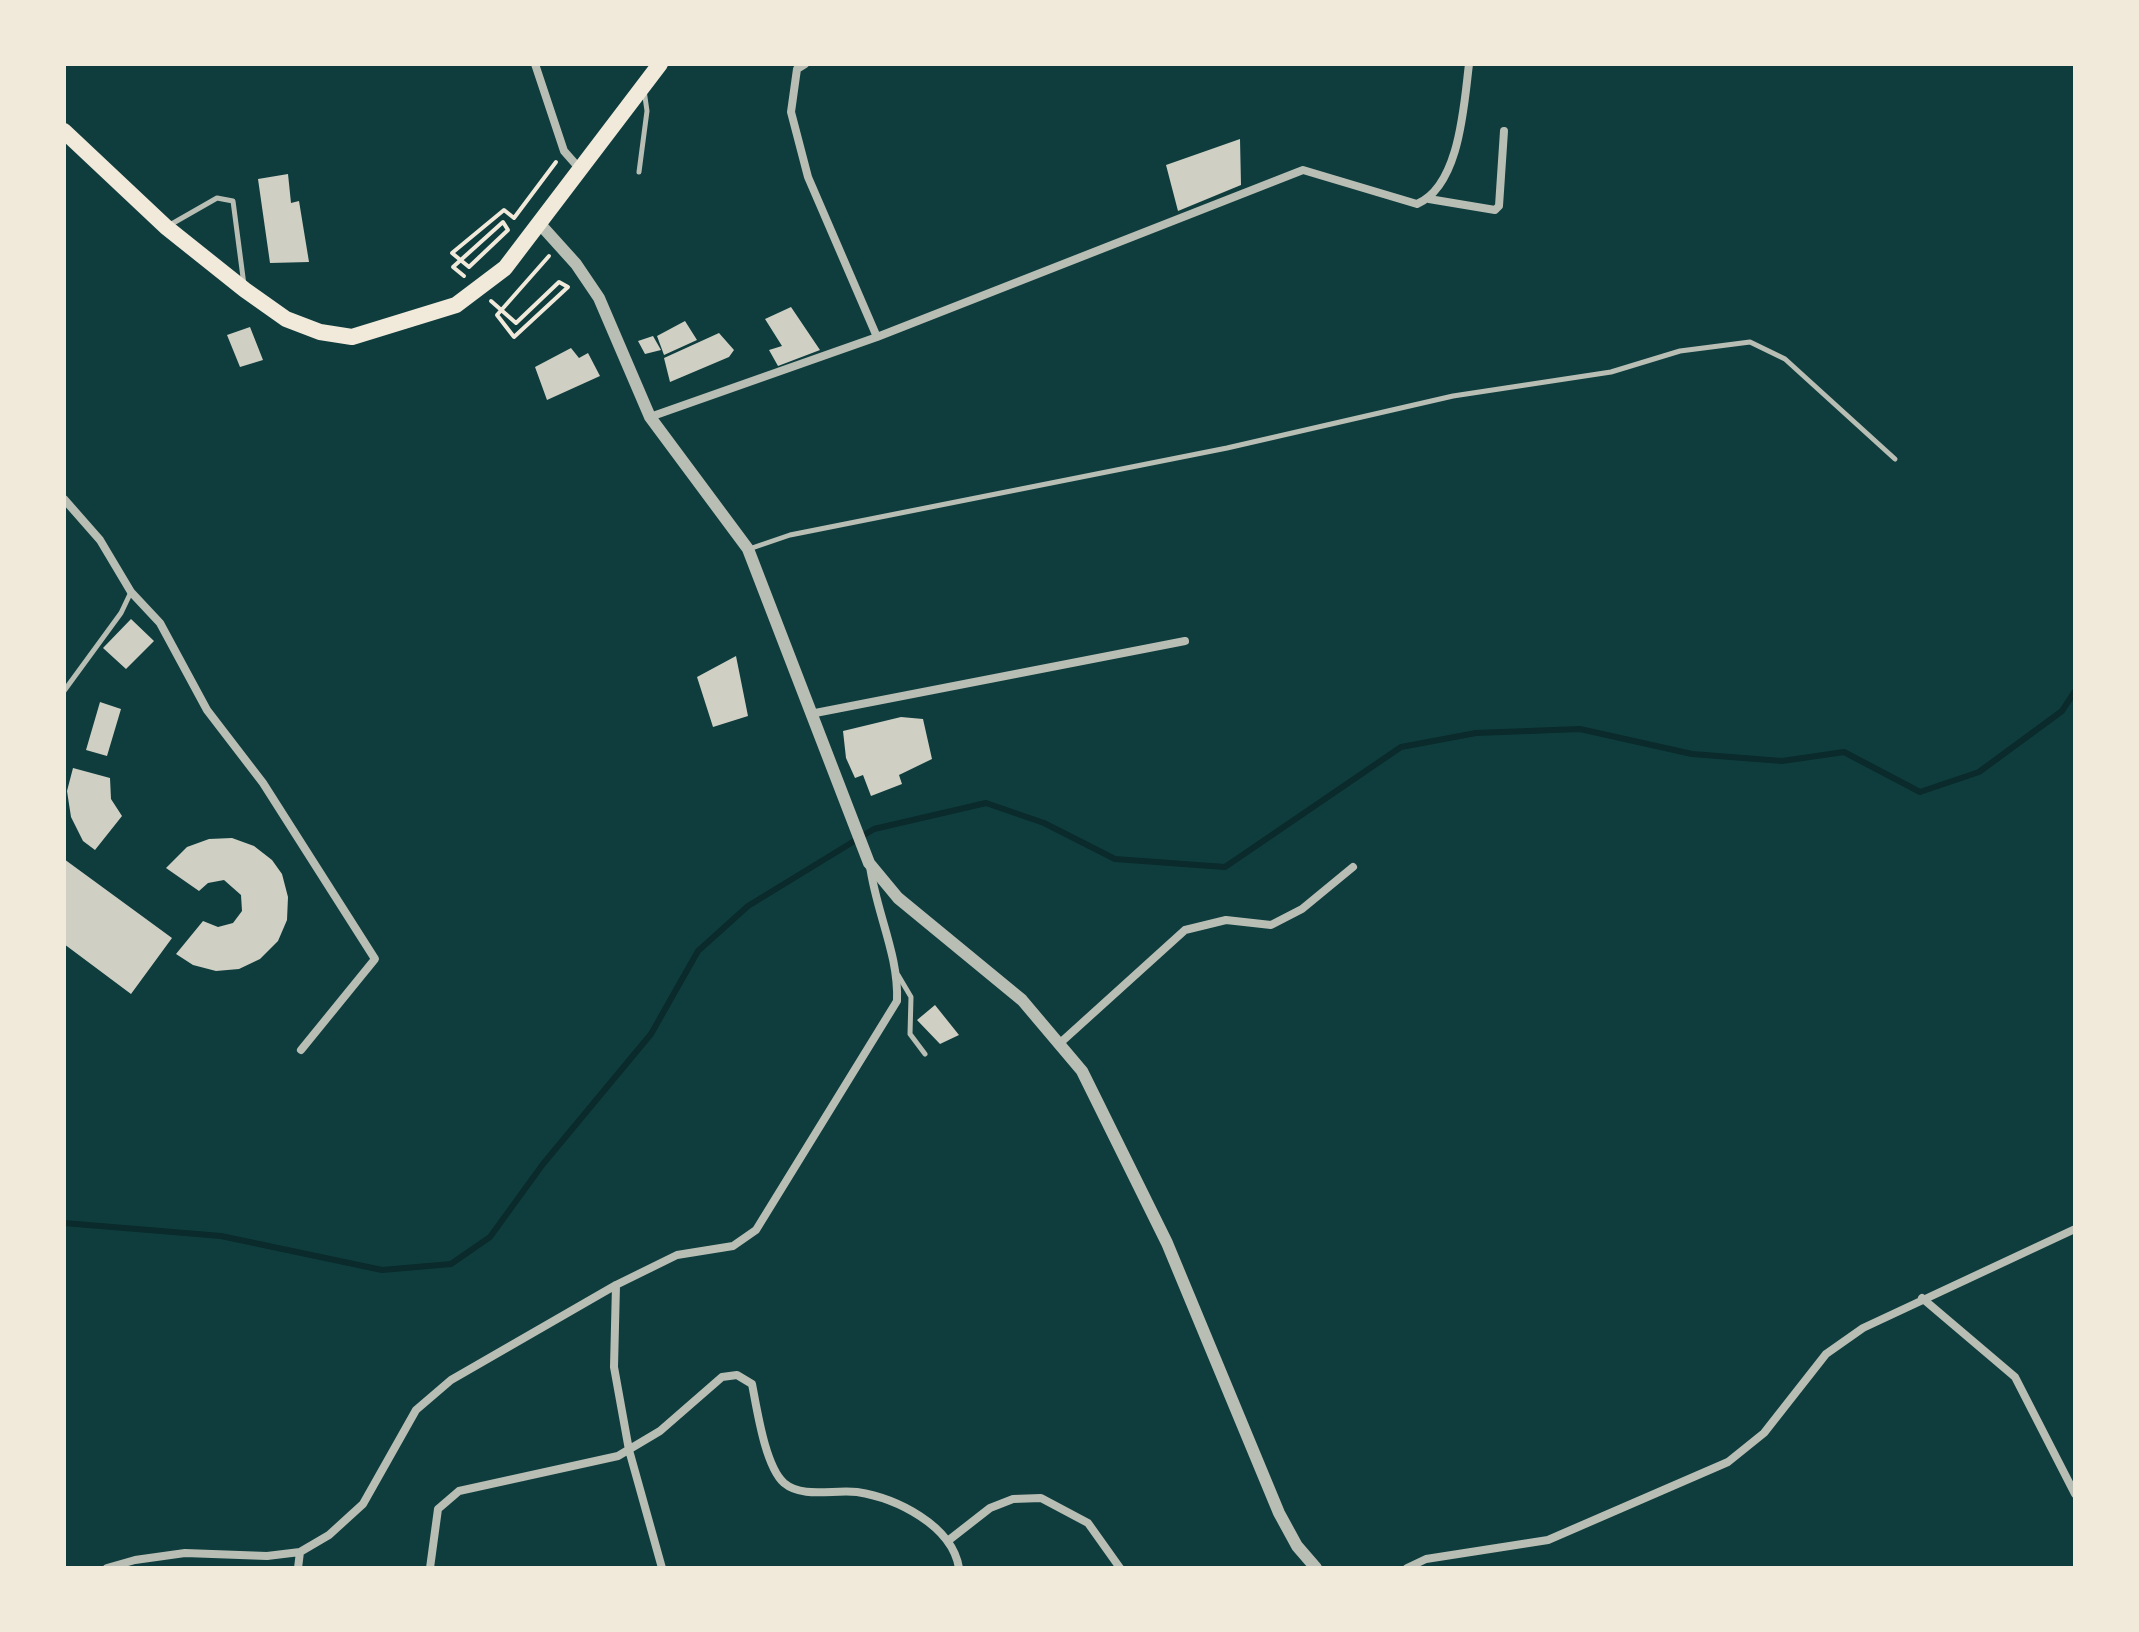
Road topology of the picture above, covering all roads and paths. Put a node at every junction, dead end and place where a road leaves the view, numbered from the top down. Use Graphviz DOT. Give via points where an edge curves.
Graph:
graph roads {
  1 [pos="535,64"];
  2 [pos="660,64"];
  3 [pos="805,64"];
  4 [pos="1469,64"];
  5 [pos="643,86"];
  6 [pos="64,131"];
  7 [pos="1504,131"];
  8 [pos="564,151"];
  9 [pos="579,168"];
  10 [pos="639,172"];
  11 [pos="1429,199"];
  12 [pos="539,223"];
  13 [pos="166,227"];
  14 [pos="558,245"];
  15 [pos="469,267"];
  16 [pos="245,290"];
  17 [pos="514,337"];
  18 [pos="877,337"];
  19 [pos="650,417"];
  20 [pos="1895,459"];
  21 [pos="64,499"];
  22 [pos="748,549"];
  23 [pos="131,592"];
  24 [pos="1185,641"];
  25 [pos="64,691"];
  26 [pos="810,714"];
  27 [pos="869,863"];
  28 [pos="1353,867"];
  29 [pos="898,975"];
  30 [pos="1059,1044"];
  31 [pos="301,1050"];
  32 [pos="925,1054"];
  33 [pos="2075,1229"];
  34 [pos="616,1285"];
  35 [pos="1922,1298"];
  36 [pos="629,1450"];
  37 [pos="2075,1494"];
  38 [pos="949,1540"];
  39 [pos="300,1552"];
  40 [pos="107,1568"];
  41 [pos="298,1568"];
  42 [pos="430,1568"];
  43 [pos="662,1568"];
  44 [pos="959,1568"];
  45 [pos="1120,1568"];
  46 [pos="1316,1568"];
  47 [pos="1407,1568"];
  1 -- 8 [label="street"];
  2 -- 5 [label="main road"];
  3 -- 18 [label="street" via="797,69 791,112 808,177"];
  4 -- 11 [label="street" via="1457,151"];
  5 -- 9 [label="main road"];
  5 -- 10 [label="lane" via="647,111"];
  6 -- 13 [label="main road"];
  7 -- 11 [label="street" via="1495,210"];
  8 -- 9 [label="street"];
  8 -- 15 [label="path" via="514,218 504,210 452,253"];
  9 -- 12 [label="main road"];
  11 -- 18 [label="street" via="1417,204 1303,170"];
  12 -- 14 [label="street"];
  12 -- 16 [label="main road" via="505,268 456,305 352,337 286,319"];
  13 -- 16 [label="main road"];
  13 -- 16 [label="lane" via="217,198 233,201"];
  14 -- 17 [label="path" via="497,315"];
  14 -- 19 [label="street" via="599,298"];
  18 -- 19 [label="street"];
  19 -- 22 [label="street"];
  20 -- 22 [label="lane" via="1785,359 1750,342 1680,351 1611,372 1453,396 1227,448 790,535"];
  21 -- 23 [label="street" via="100,540"];
  22 -- 26 [label="street"];
  23 -- 25 [label="lane"];
  23 -- 31 [label="street" via="160,623 207,710 263,783 375,959"];
  24 -- 26 [label="street"];
  26 -- 27 [label="street"];
  27 -- 29 [label="street" via="874,900"];
  27 -- 30 [label="street" via="898,898 1022,1000"];
  28 -- 30 [label="street" via="1302,909 1271,925 1226,920 1185,930"];
  29 -- 32 [label="lane" via="911,997 910,1034"];
  29 -- 34 [label="street" via="897,1001 756,1230 733,1246 677,1255"];
  30 -- 46 [label="street" via="1082,1071 1167,1243 1279,1513"];
  33 -- 35 [label="street"];
  34 -- 36 [label="street" via="614,1367"];
  34 -- 39 [label="street" via="451,1380 416,1410 363,1504 329,1535"];
  35 -- 37 [label="street" via="2015,1377"];
  35 -- 47 [label="street" via="1826,1354 1764,1433 1728,1462 1548,1540 1426,1559"];
  36 -- 38 [label="street" via="660,1431 722,1377 737,1375 752,1384 772,1466 785,1483 804,1491 856,1492 898,1504"];
  36 -- 42 [label="street" via="459,1491 438,1509"];
  36 -- 43 [label="street"];
  38 -- 44 [label="street"];
  38 -- 45 [label="street" via="990,1508 1013,1499 1041,1498 1088,1523"];
  39 -- 40 [label="street" via="185,1553"];
  39 -- 41 [label="street"];
}
